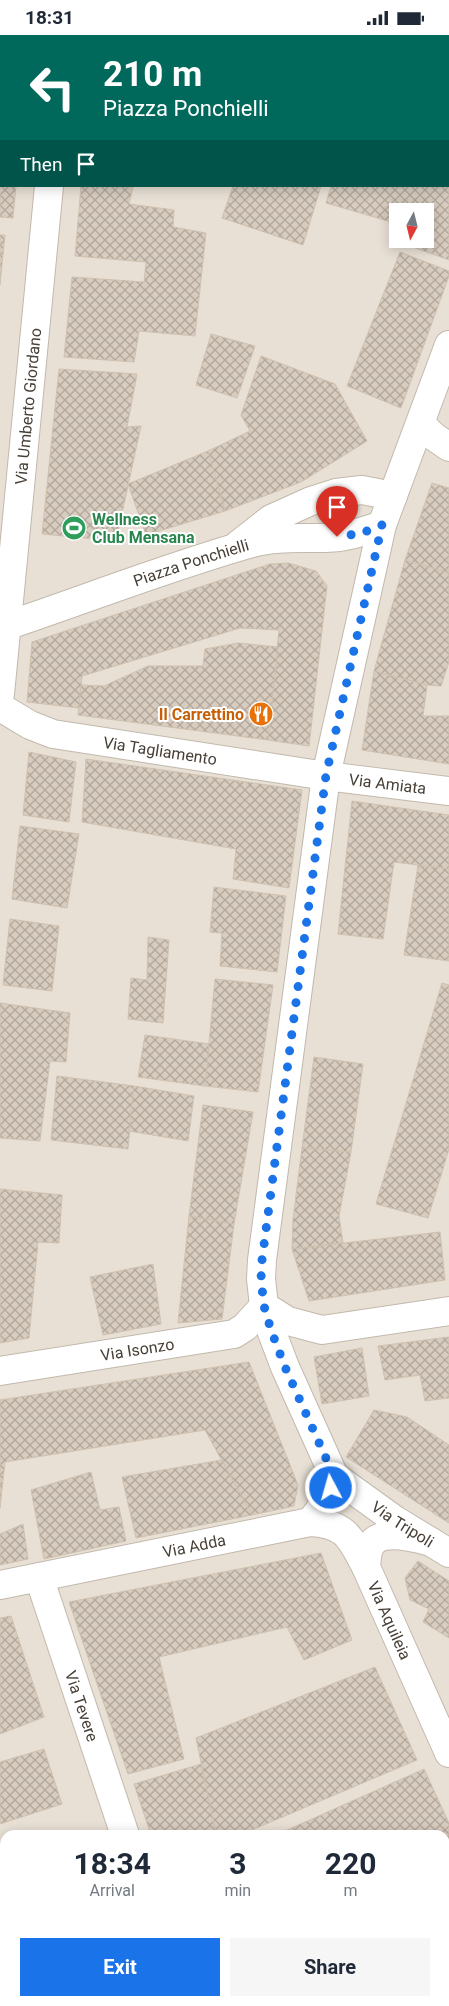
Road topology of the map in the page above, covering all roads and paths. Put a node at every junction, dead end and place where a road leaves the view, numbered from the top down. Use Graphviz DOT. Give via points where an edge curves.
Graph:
graph roads {
  1 [pos="49,187"];
  2 [pos="449,345"];
  3 [pos="421,424"];
  4 [pos="12,443"];
  5 [pos="449,447"];
  6 [pos="393,496"];
  7 [pos="382,525"];
  8 [pos="232,549"];
  9 [pos="3,627"];
  10 [pos="0,693"];
  11 [pos="0,707"];
  12 [pos="326,775"];
  13 [pos="449,791"];
  14 [pos="264,1306"];
  15 [pos="449,1311"];
  16 [pos="0,1371"];
  17 [pos="334,1476"];
  18 [pos="310,1522"];
  19 [pos="440,1548"];
  20 [pos="366,1567"];
  21 [pos="39,1577"];
  22 [pos="0,1585"];
  23 [pos="449,1753"];
  24 [pos="123,1830"];
  1 -- 4 [label="street, Via Umberto Giordano"];
  2 -- 3 [label="street"];
  3 -- 5 [label="street"];
  3 -- 6 [label="street"];
  4 -- 9 [label="street, Via Umberto Giordano"];
  6 -- 7 [label="street"];
  6 -- 8 [label="street" via="362,490 336,493 311,501 271,519"];
  7 -- 8 [label="street, Piazza Ponchielli" via="362,533 337,537 282,538"];
  7 -- 12 [label="street"];
  8 -- 9 [label="street, Piazza Ponchielli"];
  9 -- 10 [label="street, Via Umberto Giordano"];
  11 -- 12 [label="street, Via Tagliamento" via="53,734"];
  12 -- 13 [label="street, Via Amiata"];
  12 -- 14 [label="street" via="262,1260"];
  14 -- 15 [label="street" via="288,1321 322,1330"];
  14 -- 16 [label="street, Via Isonzo" via="234,1334"];
  14 -- 17 [label="street" via="285,1367"];
  17 -- 18 [label="street" via="320,1511"];
  17 -- 19 [label="street, Via Tripoli"];
  18 -- 20 [label="street, Via Adda" via="342,1529"];
  18 -- 21 [label="street, Via Adda"];
  19 -- 20 [label="street, Via Aquileia" via="412,1537 382,1537 368,1550"];
  20 -- 23 [label="street, Via Aquileia"];
  21 -- 22 [label="street, Via Adda"];
  21 -- 24 [label="street, Via Tevere"];
}
